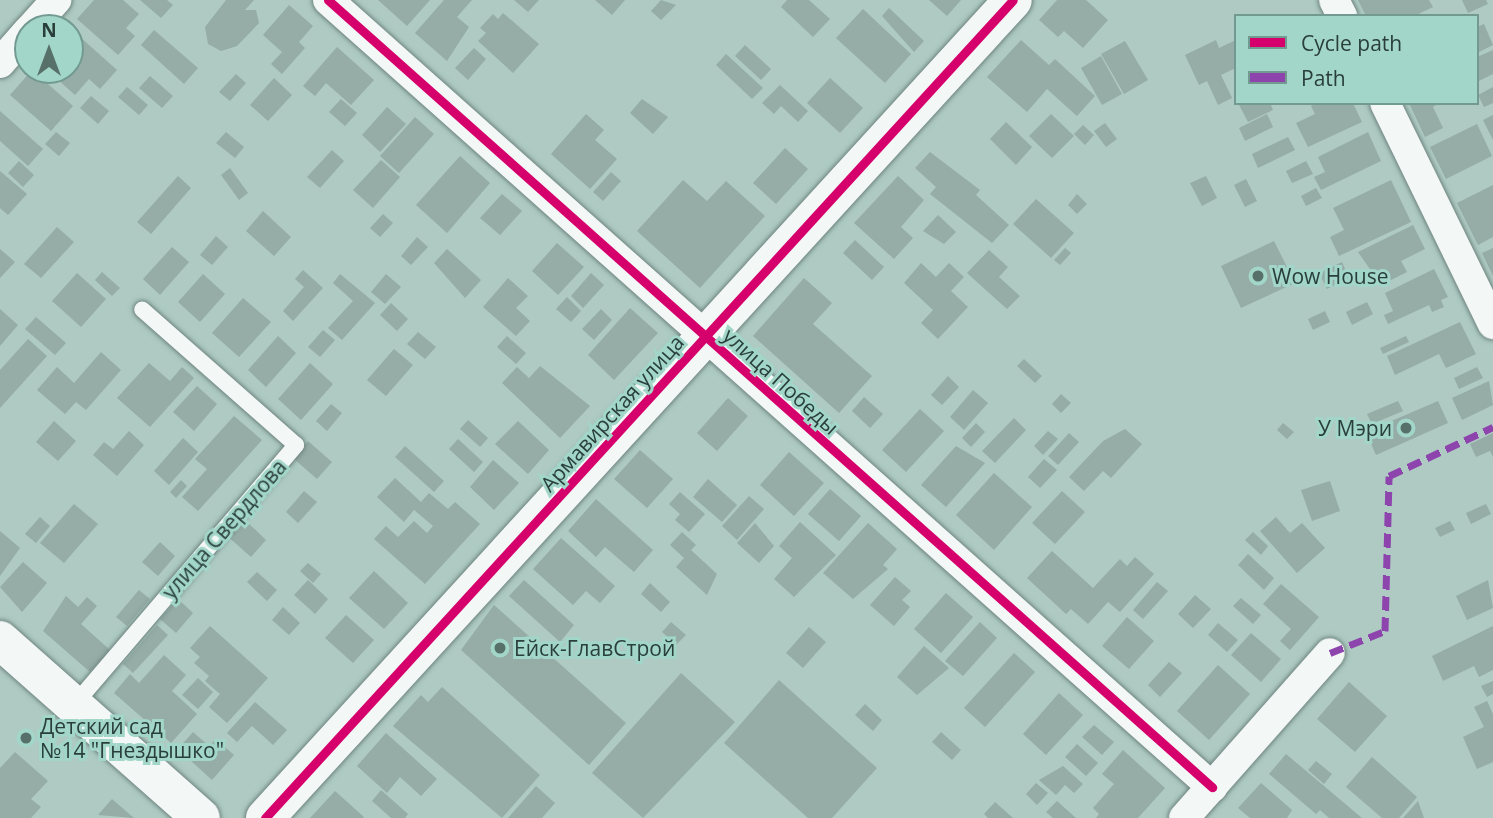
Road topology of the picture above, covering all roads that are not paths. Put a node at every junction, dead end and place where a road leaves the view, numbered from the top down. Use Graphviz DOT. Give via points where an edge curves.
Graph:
graph roads {
  1 [pos="56,0"];
  2 [pos="328,0"];
  3 [pos="1013,0"];
  4 [pos="43,14"];
  5 [pos="14,47"];
  6 [pos="0,63"];
  7 [pos="1386,105"];
  8 [pos="142,309"];
  9 [pos="1493,324"];
  10 [pos="705,337"];
  11 [pos="0,640"];
  12 [pos="1330,653"];
  13 [pos="74,705"];
  14 [pos="1212,787"];
  15 [pos="201,818"];
  16 [pos="265,818"];
  17 [pos="1184,818"];
  1 -- 4 [label="street"];
  2 -- 10 [label="street, улица Победы"];
  3 -- 10 [label="street, Армавирская улица"];
  5 -- 6 [label="street"];
  7 -- 9 [label="street"];
  8 -- 13 [label="lane, улица Свердлова" via="296,445"];
  10 -- 14 [label="street, улица Победы"];
  10 -- 16 [label="street, Армавирская улица"];
  11 -- 13 [label="street"];
  12 -- 14 [label="street"];
  13 -- 15 [label="street"];
  14 -- 17 [label="street"];
}
